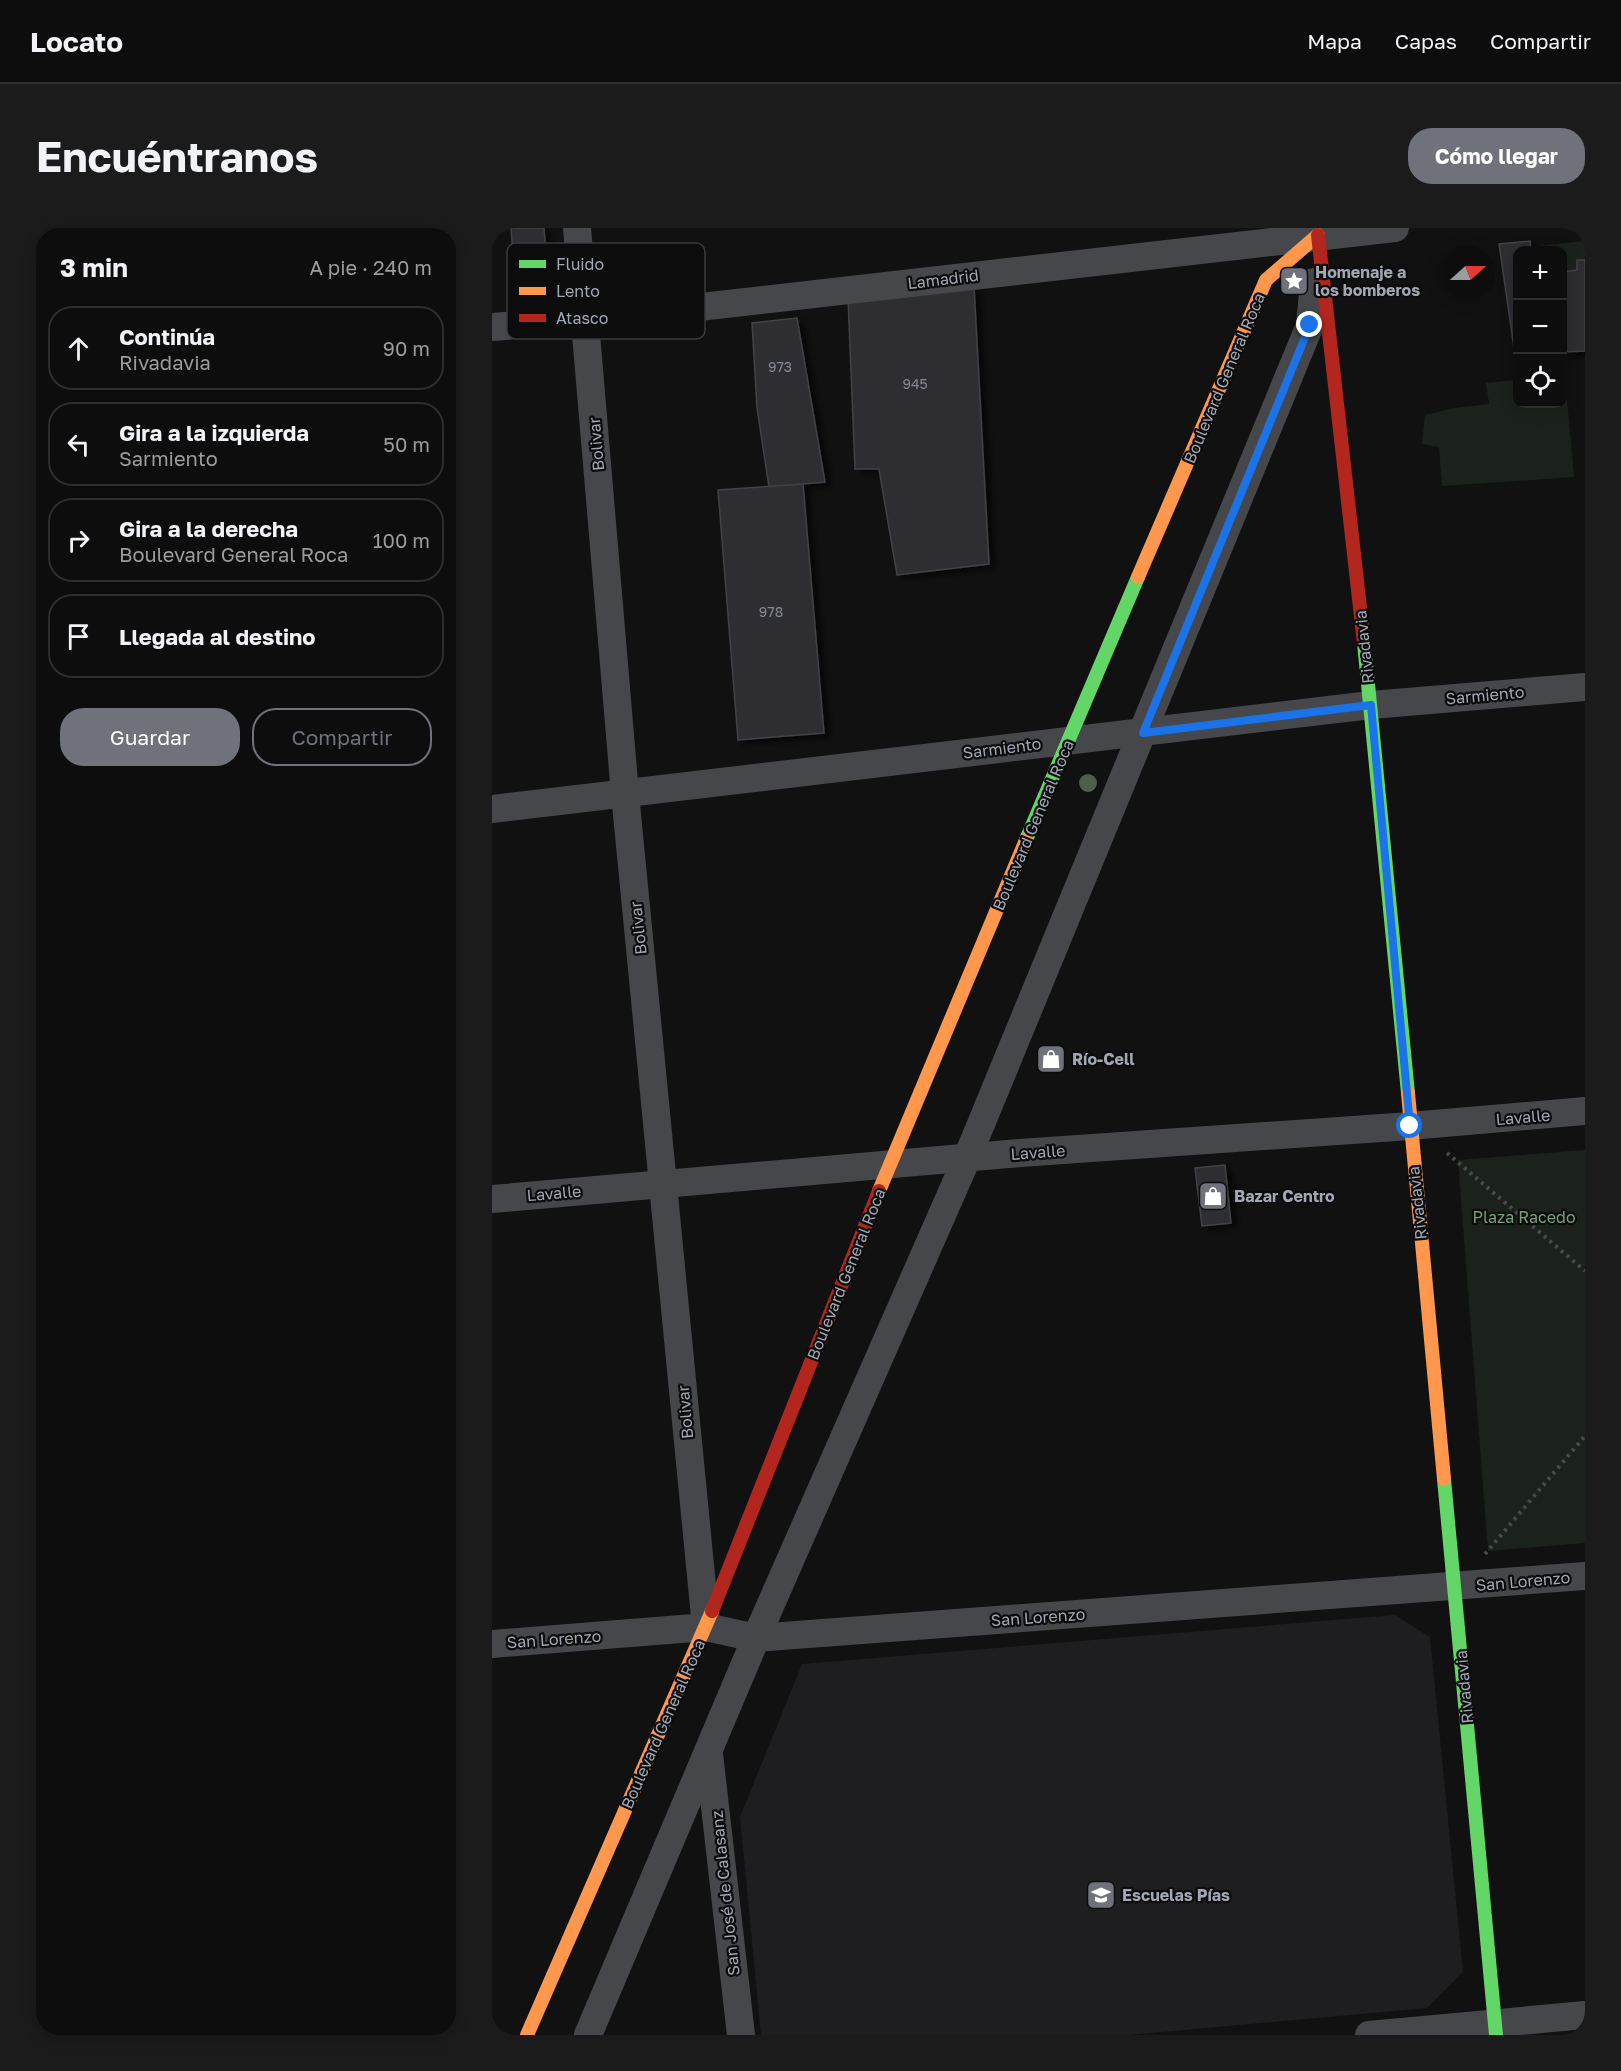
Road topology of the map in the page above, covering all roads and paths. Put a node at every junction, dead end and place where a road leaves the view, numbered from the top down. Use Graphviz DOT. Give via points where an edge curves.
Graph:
graph roads {
  1 [pos="577,228"];
  2 [pos="1395,228"];
  3 [pos="1318,232"];
  4 [pos="578,243"];
  5 [pos="705,306"];
  6 [pos="507,326"];
  7 [pos="492,327"];
  8 [pos="588,339"];
  9 [pos="1585,687"];
  10 [pos="1371,705"];
  11 [pos="1143,733"];
  12 [pos="1068,741"];
  13 [pos="625,794"];
  14 [pos="492,808"];
  15 [pos="1585,1111"];
  16 [pos="1410,1126"];
  17 [pos="967,1158"];
  18 [pos="890,1164"];
  19 [pos="663,1183"];
  20 [pos="492,1199"];
  21 [pos="1585,1271"];
  22 [pos="1585,1436"];
  23 [pos="1585,1576"];
  24 [pos="1455,1586"];
  25 [pos="706,1627"];
  26 [pos="756,1638"];
  27 [pos="492,1644"];
  28 [pos="709,1751"];
  29 [pos="1585,2015"];
  30 [pos="1496,2029"];
  31 [pos="527,2035"];
  32 [pos="588,2035"];
  33 [pos="741,2035"];
  34 [pos="1369,2035"];
  1 -- 4 [label="street, Bolivar"];
  2 -- 3 [label="street, Lamadrid"];
  3 -- 5 [label="street, Lamadrid"];
  3 -- 10 [label="street, Rivadavia"];
  3 -- 11 [label="street" via="1310,325"];
  3 -- 12 [label="street, Boulevard General Roca" via="1266,280"];
  6 -- 7 [label="street, Lamadrid"];
  8 -- 13 [label="street, Bolivar"];
  9 -- 10 [label="street, Sarmiento"];
  10 -- 11 [label="street, Sarmiento"];
  10 -- 16 [label="street, Rivadavia"];
  11 -- 12 [label="street, Sarmiento"];
  11 -- 17 [label="street"];
  12 -- 13 [label="street, Sarmiento"];
  12 -- 18 [label="street, Boulevard General Roca"];
  13 -- 14 [label="street, Sarmiento"];
  13 -- 19 [label="street, Bolivar"];
  15 -- 16 [label="street, Lavalle"];
  16 -- 17 [label="street, Lavalle"];
  16 -- 21 [label="path" via="1458,1160"];
  16 -- 24 [label="street, Rivadavia"];
  17 -- 18 [label="street, Lavalle"];
  17 -- 26 [label="street"];
  18 -- 19 [label="street, Lavalle"];
  18 -- 25 [label="street, Boulevard General Roca"];
  19 -- 20 [label="street, Lavalle"];
  19 -- 25 [label="street, Bolivar"];
  22 -- 24 [label="path"];
  23 -- 24 [label="street, San Lorenzo"];
  24 -- 26 [label="street, San Lorenzo"];
  24 -- 30 [label="street, Rivadavia"];
  25 -- 26 [label="street, San Lorenzo"];
  25 -- 27 [label="street, San Lorenzo"];
  25 -- 31 [label="street, Boulevard General Roca"];
  26 -- 28 [label="street"];
  28 -- 32 [label="street"];
  28 -- 33 [label="street, San José de Calasanz"];
  29 -- 30 [label="street"];
  30 -- 34 [label="street"];
}
